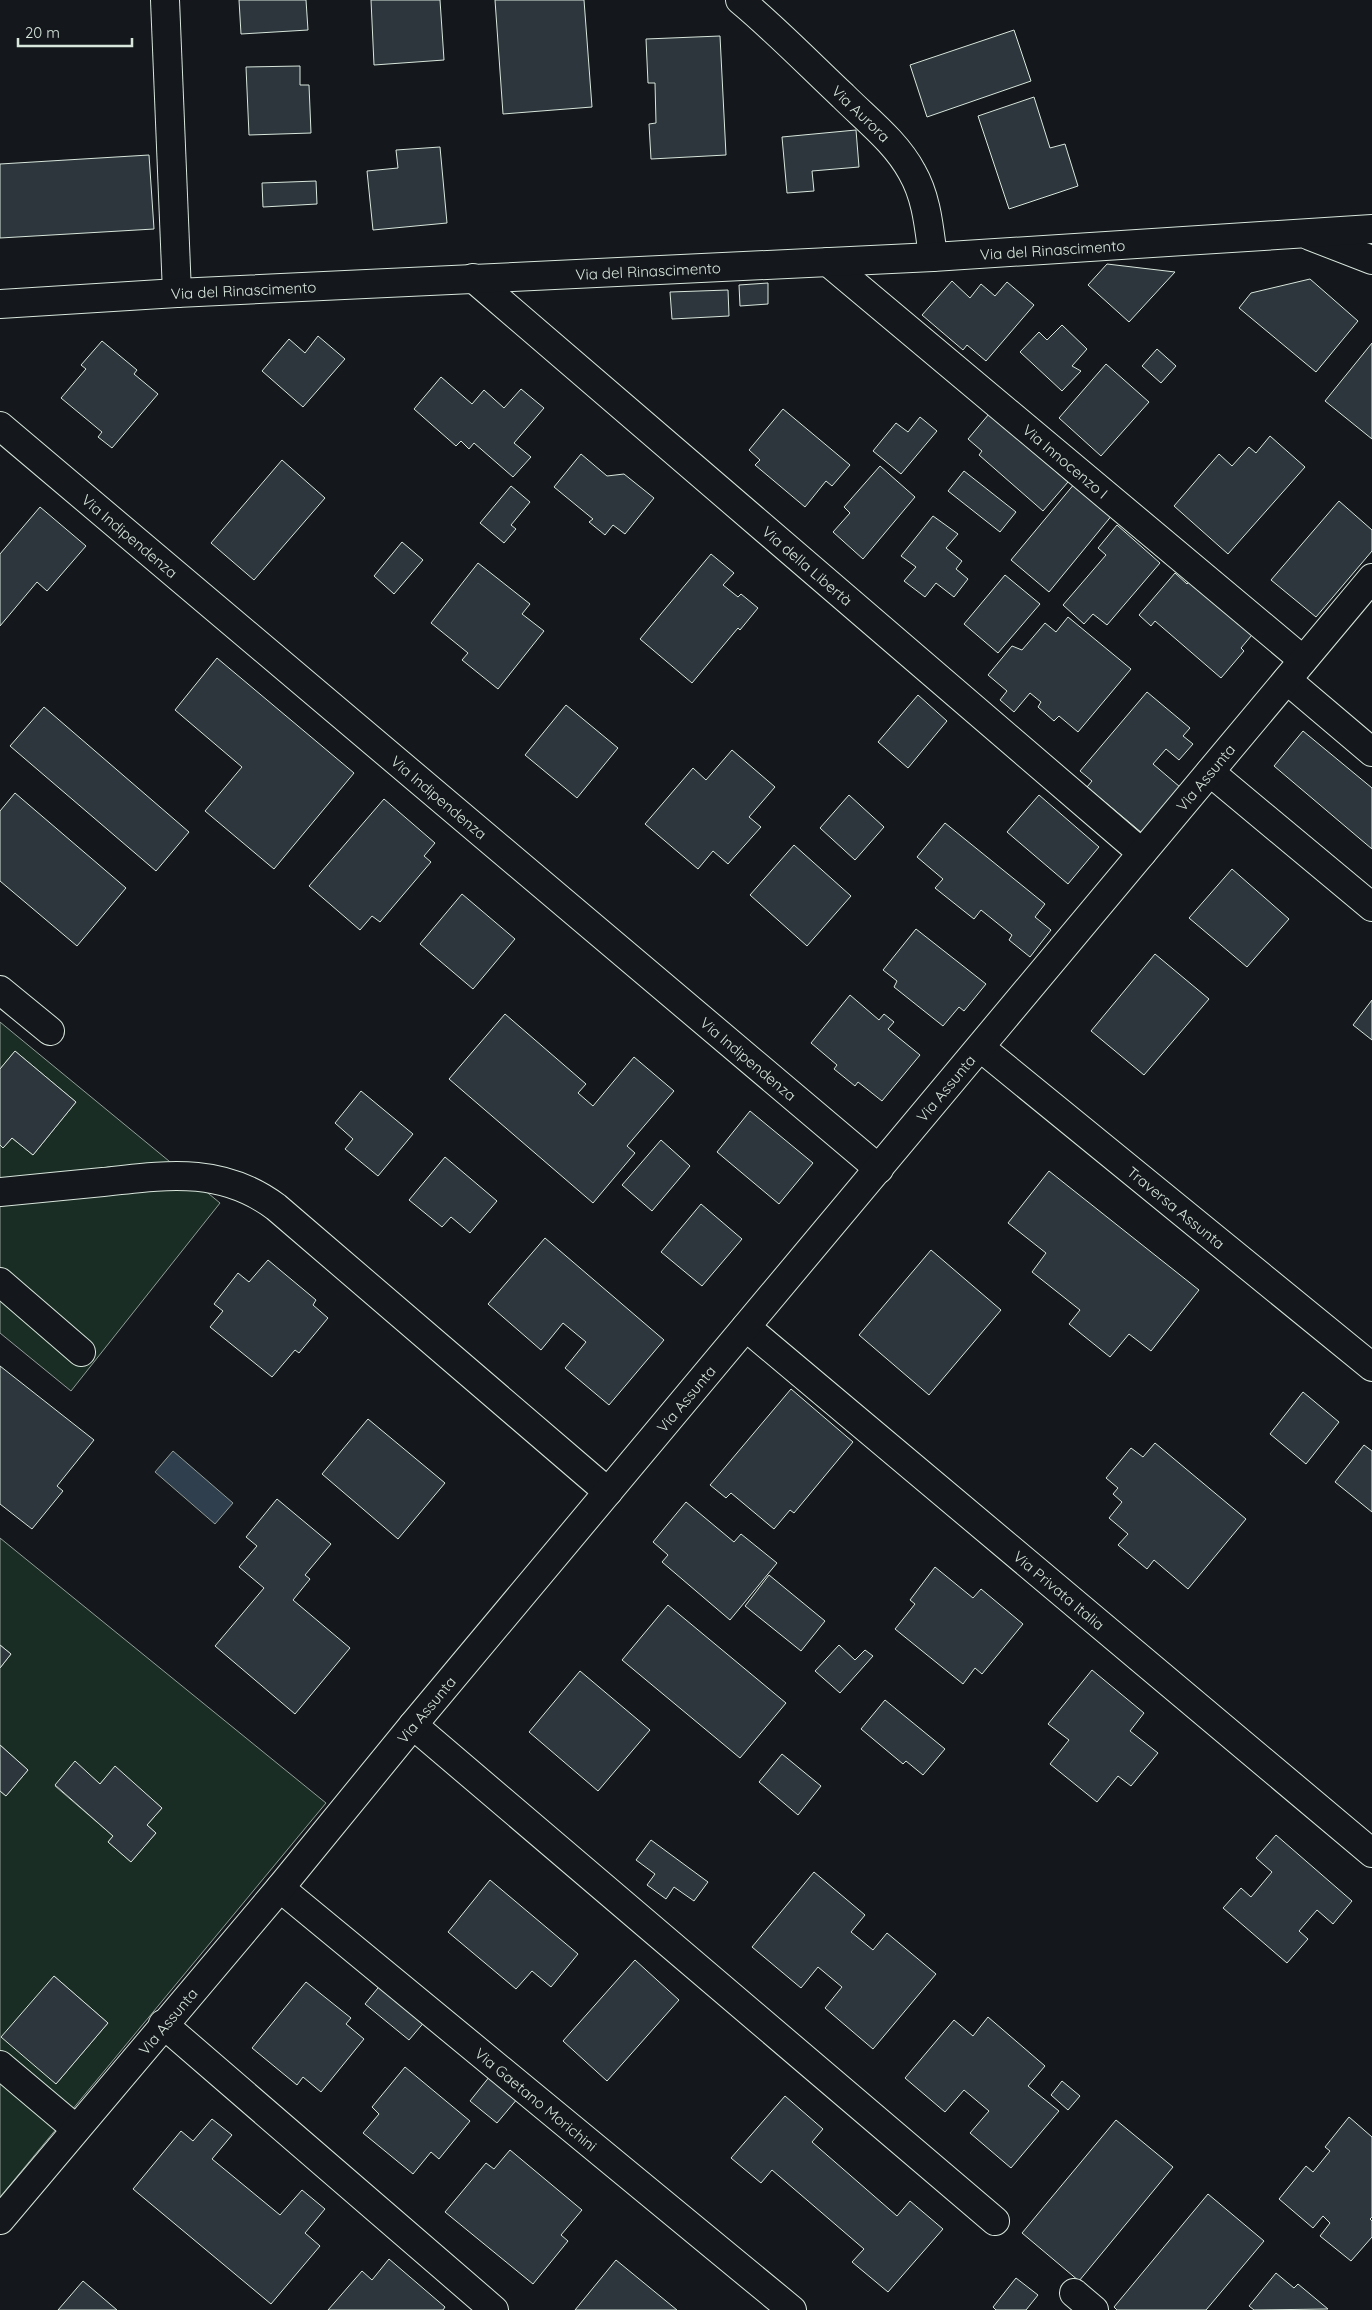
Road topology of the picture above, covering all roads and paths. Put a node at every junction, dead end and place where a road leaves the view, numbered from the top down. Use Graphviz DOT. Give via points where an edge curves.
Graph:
graph roads {
  1 [pos="164,0"];
  2 [pos="740,0"];
  3 [pos="1372,229"];
  4 [pos="1297,232"];
  5 [pos="932,257"];
  6 [pos="1372,260"];
  7 [pos="828,262"];
  8 [pos="473,278"];
  9 [pos="177,293"];
  10 [pos="0,304"];
  11 [pos="0,426"];
  12 [pos="1372,578"];
  13 [pos="1295,670"];
  14 [pos="1372,752"];
  15 [pos="1210,772"];
  16 [pos="1142,854"];
  17 [pos="1372,907"];
  18 [pos="0,990"];
  19 [pos="50,1031"];
  20 [pos="981,1048"];
  21 [pos="879,1169"];
  22 [pos="0,1192"];
  23 [pos="0,1282"];
  24 [pos="746,1327"];
  25 [pos="81,1352"];
  26 [pos="1372,1367"];
  27 [pos="608,1492"];
  28 [pos="413,1725"];
  29 [pos="1372,1853"];
  30 [pos="280,1888"];
  31 [pos="163,2024"];
  32 [pos="0,2065"];
  33 [pos="76,2128"];
  34 [pos="0,2220"];
  35 [pos="995,2221"];
  36 [pos="494,2310"];
  37 [pos="792,2310"];
  1 -- 9 [label="street"];
  2 -- 5 [label="street, Via Aurora" via="885,137 904,159 925,203"];
  3 -- 4 [label="street, Via del Rinascimento"];
  4 -- 5 [label="street, Via del Rinascimento"];
  4 -- 6 [label="street, Via del Rinascimento"];
  5 -- 7 [label="street, Via del Rinascimento"];
  7 -- 8 [label="street, Via del Rinascimento"];
  7 -- 13 [label="street, Via Innocenzo I"];
  8 -- 9 [label="street, Via del Rinascimento"];
  8 -- 16 [label="street, Via della Libertà"];
  9 -- 10 [label="street, Via del Rinascimento"];
  11 -- 21 [label="street, Via Indipendenza"];
  12 -- 13 [label="street, Via Assunta"];
  13 -- 14 [label="street, Via Innocenzo I"];
  13 -- 15 [label="street, Via Assunta"];
  15 -- 16 [label="street, Via Assunta"];
  15 -- 17 [label="street"];
  16 -- 20 [label="street, Via Assunta"];
  18 -- 19 [label="street"];
  20 -- 21 [label="street, Via Assunta"];
  20 -- 26 [label="street, Traversa Assunta"];
  21 -- 24 [label="street, Via Assunta"];
  22 -- 27 [label="street" via="180,1174 226,1182 251,1191 276,1207"];
  23 -- 25 [label="street"];
  24 -- 27 [label="street, Via Assunta"];
  24 -- 29 [label="street, Via Privata Italia"];
  27 -- 28 [label="street, Via Assunta"];
  28 -- 30 [label="street, Via Assunta"];
  28 -- 35 [label="street"];
  30 -- 31 [label="street, Via Assunta"];
  30 -- 37 [label="street, Via Gaetano Morichini"];
  31 -- 33 [label="street, Via Assunta"];
  31 -- 36 [label="street"];
  32 -- 33 [label="street"];
  33 -- 34 [label="street, Via Assunta"];
}
